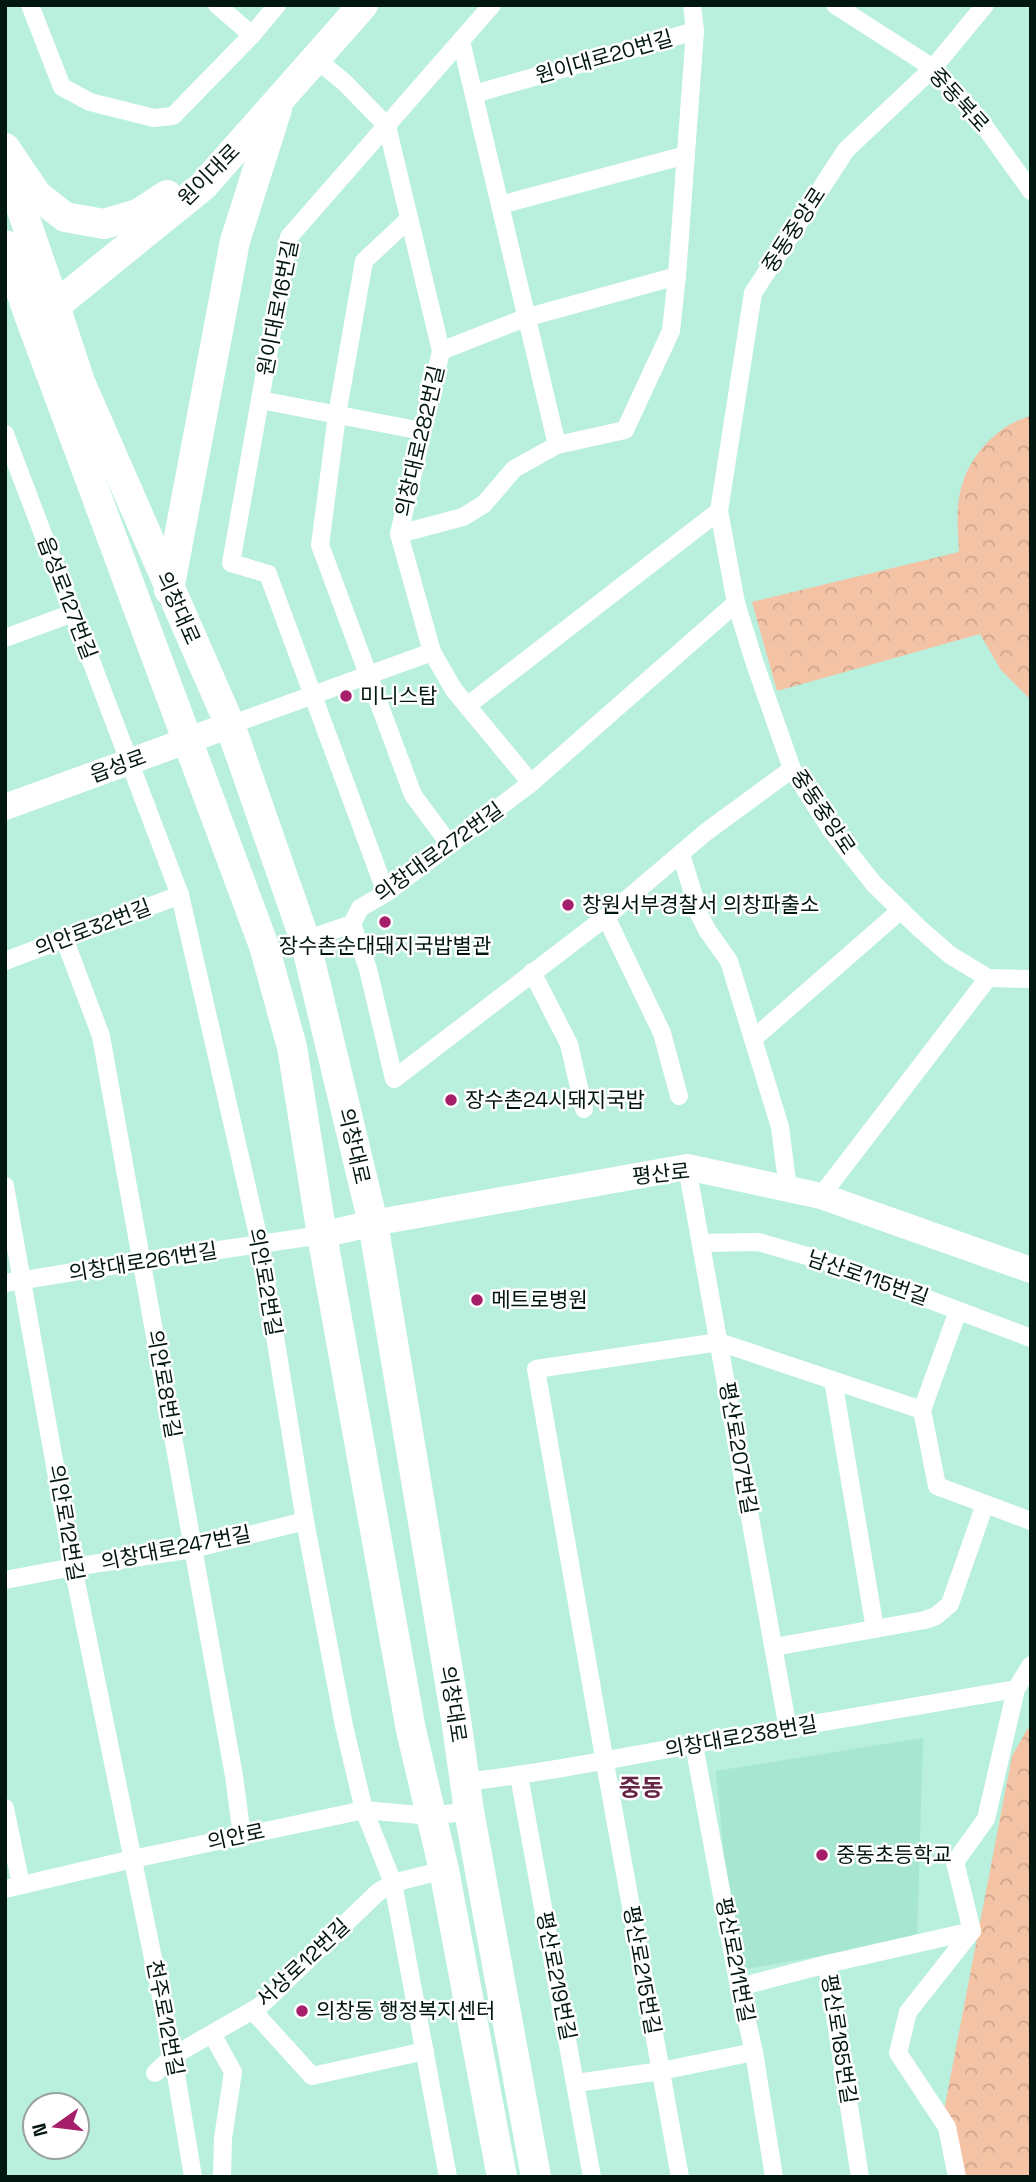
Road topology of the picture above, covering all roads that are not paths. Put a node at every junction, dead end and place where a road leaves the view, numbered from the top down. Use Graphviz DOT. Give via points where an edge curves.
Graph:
graph roads {
  1 [pos="30,5"];
  2 [pos="217,5"];
  3 [pos="277,5"];
  4 [pos="363,5"];
  5 [pos="492,5"];
  6 [pos="692,5"];
  7 [pos="835,5"];
  8 [pos="985,5"];
  9 [pos="695,31"];
  10 [pos="252,35"];
  11 [pos="461,41"];
  12 [pos="316,59"];
  13 [pos="933,68"];
  14 [pos="474,94"];
  15 [pos="281,97"];
  16 [pos="387,125"];
  17 [pos="5,148"];
  18 [pos="686,155"];
  19 [pos="5,161"];
  20 [pos="1031,191"];
  21 [pos="500,205"];
  22 [pos="409,219"];
  23 [pos="5,245"];
  24 [pos="677,276"];
  25 [pos="42,310"];
  26 [pos="525,318"];
  27 [pos="441,351"];
  28 [pos="260,400"];
  29 [pos="337,415"];
  30 [pos="422,431"];
  31 [pos="5,434"];
  32 [pos="557,445"];
  33 [pos="719,511"];
  34 [pos="399,534"];
  35 [pos="169,590"];
  36 [pos="736,603"];
  37 [pos="73,613"];
  38 [pos="5,638"];
  39 [pos="432,652"];
  40 [pos="367,675"];
  41 [pos="314,695"];
  42 [pos="467,706"];
  43 [pos="230,725"];
  44 [pos="187,740"];
  45 [pos="129,762"];
  46 [pos="792,769"];
  47 [pos="531,783"];
  48 [pos="5,807"];
  49 [pos="450,845"];
  50 [pos="681,854"];
  51 [pos="386,893"];
  52 [pos="180,895"];
  53 [pos="901,910"];
  54 [pos="606,916"];
  55 [pos="352,924"];
  56 [pos="64,938"];
  57 [pos="305,940"];
  58 [pos="5,961"];
  59 [pos="532,972"];
  60 [pos="988,978"];
  61 [pos="1031,979"];
  62 [pos="753,1039"];
  63 [pos="679,1097"];
  64 [pos="584,1109"];
  65 [pos="687,1167"];
  66 [pos="5,1186"];
  67 [pos="788,1189"];
  68 [pos="821,1196"];
  69 [pos="373,1223"];
  70 [pos="322,1236"];
  71 [pos="701,1243"];
  72 [pos="260,1244"];
  73 [pos="142,1261"];
  74 [pos="1031,1270"];
  75 [pos="14,1282"];
  76 [pos="958,1311"];
  77 [pos="1031,1338"];
  78 [pos="719,1342"];
  79 [pos="833,1380"];
  80 [pos="922,1410"];
  81 [pos="985,1504"];
  82 [pos="306,1521"];
  83 [pos="1031,1521"];
  84 [pos="193,1549"];
  85 [pos="74,1567"];
  86 [pos="5,1580"];
  87 [pos="875,1629"];
  88 [pos="774,1647"];
  89 [pos="1031,1665"];
  90 [pos="1016,1689"];
  91 [pos="788,1729"];
  92 [pos="694,1745"];
  93 [pos="605,1763"];
  94 [pos="519,1776"];
  95 [pos="464,1782"];
  96 [pos="5,1808"];
  97 [pos="364,1810"];
  98 [pos="468,1811"];
  99 [pos="431,1816"];
  100 [pos="242,1836"];
  101 [pos="133,1859"];
  102 [pos="444,1870"];
  103 [pos="393,1883"];
  104 [pos="13,1887"];
  105 [pos="972,1931"];
  106 [pos="827,1964"];
  107 [pos="739,1987"];
  108 [pos="253,2011"];
  109 [pos="212,2034"];
  110 [pos="425,2051"];
  111 [pos="754,2052"];
  112 [pos="173,2056"];
  113 [pos="661,2071"];
  114 [pos="155,2073"];
  115 [pos="576,2083"];
  116 [pos="193,2177"];
  117 [pos="222,2177"];
  118 [pos="449,2177"];
  119 [pos="502,2177"];
  120 [pos="536,2177"];
  121 [pos="592,2177"];
  122 [pos="680,2177"];
  123 [pos="774,2177"];
  124 [pos="860,2177"];
  125 [pos="957,2177"];
  1 -- 10 [label="street" via="62,87 89,102 154,118 173,116"];
  2 -- 10 [label="street"];
  3 -- 10 [label="street"];
  4 -- 12 [label="main road, 원이대로"];
  5 -- 11 [label="street, 원이대로16번길"];
  6 -- 9 [label="street"];
  7 -- 13 [label="street, 중동북로"];
  8 -- 13 [label="street, 중동중앙로"];
  9 -- 14 [label="street, 원이대로20번길"];
  9 -- 18 [label="street, 원이대로20번길"];
  11 -- 14 [label="street"];
  11 -- 16 [label="street, 원이대로16번길"];
  12 -- 15 [label="main road, 원이대로"];
  12 -- 16 [label="street"];
  13 -- 20 [label="street, 중동북로" via="980,120"];
  13 -- 33 [label="street, 중동중앙로" via="846,150 753,293"];
  14 -- 21 [label="street"];
  15 -- 17 [label="main road" via="189,181 138,214 104,224 65,217 37,195"];
  15 -- 25 [label="main road, 원이대로" via="203,186"];
  15 -- 35 [label="main road" via="235,241"];
  16 -- 22 [label="street"];
  16 -- 28 [label="street, 원이대로16번길" via="289,237"];
  18 -- 21 [label="street"];
  18 -- 24 [label="street, 원이대로20번길"];
  19 -- 25 [label="main road, 의창대로"];
  21 -- 26 [label="street"];
  22 -- 27 [label="street"];
  22 -- 29 [label="street" via="364,261"];
  23 -- 25 [label="main road, 의창대로"];
  24 -- 26 [label="street"];
  24 -- 32 [label="street, 원이대로20번길" via="671,331 625,430"];
  25 -- 35 [label="main road, 의창대로" via="79,382"];
  25 -- 44 [label="main road, 의창대로"];
  26 -- 27 [label="street"];
  26 -- 32 [label="street"];
  27 -- 30 [label="street, 의창대로282번길"];
  28 -- 29 [label="street"];
  28 -- 41 [label="street" via="231,562 268,574"];
  29 -- 30 [label="street"];
  29 -- 40 [label="street" via="320,545"];
  30 -- 34 [label="street, 의창대로282번길"];
  31 -- 37 [label="street, 읍성로127번길"];
  32 -- 34 [label="street, 원이대로20번길" via="513,469 484,504 463,517"];
  33 -- 36 [label="street, 중동중앙로"];
  33 -- 42 [label="street"];
  34 -- 39 [label="street, 의창대로282번길"];
  35 -- 43 [label="main road, 의창대로"];
  36 -- 46 [label="street, 중동중앙로"];
  36 -- 47 [label="street, 의창대로272번길"];
  37 -- 38 [label="street"];
  37 -- 45 [label="street, 읍성로127번길"];
  39 -- 40 [label="street"];
  39 -- 42 [label="street, 의창대로282번길"];
  40 -- 41 [label="street"];
  40 -- 49 [label="street" via="413,795"];
  41 -- 43 [label="street"];
  41 -- 51 [label="street"];
  42 -- 47 [label="street, 의창대로282번길"];
  43 -- 44 [label="main road, 읍성로"];
  43 -- 57 [label="main road, 의창대로"];
  44 -- 45 [label="main road, 읍성로"];
  44 -- 70 [label="main road, 의창대로" via="264,946 292,1047"];
  45 -- 48 [label="main road, 읍성로"];
  45 -- 52 [label="street, 의안로2번길"];
  46 -- 50 [label="street"];
  46 -- 53 [label="street, 중동중앙로" via="831,830"];
  47 -- 49 [label="street, 의창대로272번길"];
  49 -- 51 [label="street, 의창대로272번길"];
  50 -- 54 [label="street"];
  50 -- 62 [label="street" via="700,916 729,961"];
  51 -- 55 [label="street, 의창대로272번길" via="360,908"];
  52 -- 56 [label="street, 의안로32번길"];
  52 -- 72 [label="street, 의안로2번길"];
  53 -- 60 [label="street, 중동중앙로" via="950,955"];
  53 -- 62 [label="street"];
  54 -- 59 [label="street"];
  54 -- 63 [label="street" via="662,1033"];
  55 -- 57 [label="street"];
  55 -- 59 [label="street" via="368,968 394,1079"];
  56 -- 58 [label="street, 의안로32번길"];
  56 -- 73 [label="street, 의안로8번길" via="101,1036"];
  57 -- 69 [label="main road, 의창대로"];
  59 -- 64 [label="street" via="569,1044"];
  60 -- 61 [label="street, 중동중앙로"];
  60 -- 68 [label="street"];
  62 -- 67 [label="street" via="780,1127"];
  65 -- 67 [label="main road, 평산로"];
  65 -- 69 [label="main road, 평산로"];
  65 -- 71 [label="street, 평산로207번길"];
  66 -- 75 [label="street, 의안로12번길"];
  67 -- 68 [label="main road, 평산로"];
  68 -- 74 [label="main road, 평산로"];
  69 -- 70 [label="main road, 평산로"];
  69 -- 95 [label="main road, 의창대로"];
  70 -- 72 [label="street, 의창대로261번길"];
  70 -- 99 [label="main road, 의창대로" via="411,1730"];
  71 -- 76 [label="street, 남산로115번길" via="758,1242 835,1264"];
  71 -- 78 [label="street, 평산로207번길"];
  72 -- 73 [label="street, 의창대로261번길"];
  72 -- 82 [label="street, 의안로2번길"];
  73 -- 75 [label="street, 의창대로261번길"];
  73 -- 84 [label="street, 의안로8번길"];
  75 -- 85 [label="street, 의안로12번길"];
  76 -- 77 [label="street, 남산로115번길"];
  76 -- 80 [label="street"];
  78 -- 79 [label="street"];
  78 -- 88 [label="street, 평산로207번길"];
  78 -- 93 [label="street, 평산로215번길" via="536,1369"];
  79 -- 80 [label="street"];
  79 -- 87 [label="street"];
  80 -- 81 [label="street" via="937,1486"];
  81 -- 83 [label="street"];
  81 -- 87 [label="street" via="950,1604 925,1620"];
  82 -- 84 [label="street, 의창대로247번길"];
  82 -- 97 [label="street, 의안로2번길"];
  84 -- 85 [label="street, 의창대로247번길"];
  84 -- 100 [label="street, 의안로8번길"];
  85 -- 86 [label="street, 의창대로247번길"];
  85 -- 101 [label="street, 의안로12번길"];
  87 -- 88 [label="street"];
  88 -- 91 [label="street, 평산로207번길"];
  89 -- 90 [label="street"];
  90 -- 91 [label="street, 의창대로238번길"];
  90 -- 105 [label="street" via="986,1819 955,1862"];
  91 -- 92 [label="street, 의창대로238번길"];
  92 -- 93 [label="street, 의창대로238번길"];
  92 -- 107 [label="street, 평산로211번길"];
  93 -- 94 [label="street, 의창대로238번길"];
  93 -- 113 [label="street, 평산로215번길"];
  94 -- 95 [label="street, 의창대로238번길"];
  94 -- 115 [label="street, 평산로219번길"];
  95 -- 98 [label="main road, 의창대로"];
  96 -- 104 [label="street"];
  97 -- 99 [label="street, 의안로"];
  97 -- 100 [label="street, 의안로"];
  97 -- 103 [label="street"];
  98 -- 99 [label="street, 의안로"];
  98 -- 120 [label="main road, 의창대로"];
  99 -- 102 [label="main road, 의창대로"];
  100 -- 101 [label="street, 의안로"];
  101 -- 104 [label="street, 의안로"];
  101 -- 112 [label="street, 천주로12번길"];
  102 -- 103 [label="street, 서상로12번길"];
  102 -- 119 [label="main road, 의창대로"];
  103 -- 108 [label="street, 서상로12번길"];
  103 -- 110 [label="street"];
  105 -- 106 [label="street, 평산로185번길"];
  105 -- 125 [label="street" via="908,2011 898,2053 947,2127"];
  106 -- 107 [label="street"];
  106 -- 124 [label="street, 평산로185번길"];
  107 -- 111 [label="street, 평산로211번길"];
  108 -- 109 [label="street, 서상로12번길"];
  108 -- 110 [label="street" via="312,2076"];
  109 -- 112 [label="street, 서상로12번길"];
  109 -- 117 [label="street" via="233,2072"];
  110 -- 118 [label="street"];
  111 -- 113 [label="street"];
  111 -- 123 [label="street, 평산로211번길"];
  112 -- 114 [label="street, 서상로12번길"];
  112 -- 116 [label="street, 천주로12번길"];
  113 -- 115 [label="street"];
  113 -- 122 [label="street, 평산로215번길"];
  115 -- 121 [label="street, 평산로219번길"];
}
